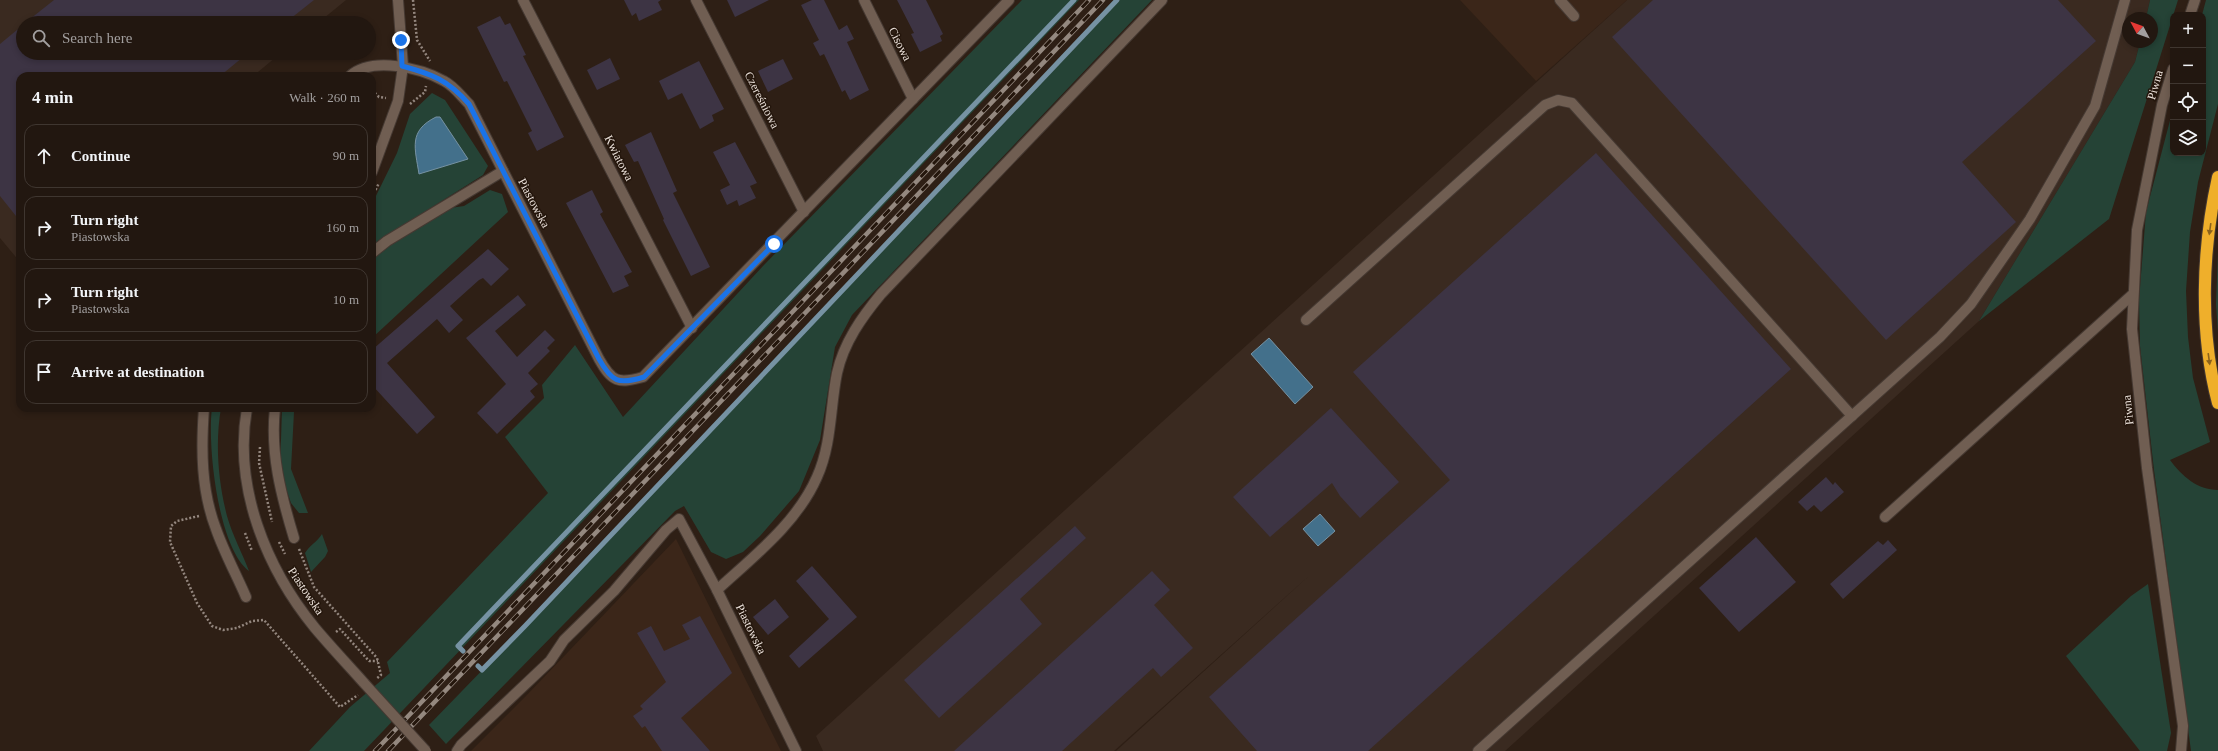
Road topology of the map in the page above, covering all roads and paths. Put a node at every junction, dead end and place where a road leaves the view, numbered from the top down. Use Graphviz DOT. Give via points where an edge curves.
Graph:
graph roads {
  1 [pos="398,0"];
  2 [pos="523,0"];
  3 [pos="696,0"];
  4 [pos="864,0"];
  5 [pos="1009,0"];
  6 [pos="1162,0"];
  7 [pos="1560,0"];
  8 [pos="2125,0"];
  9 [pos="2195,0"];
  10 [pos="2191,12"];
  11 [pos="1574,16"];
  12 [pos="402,66"];
  13 [pos="356,72"];
  14 [pos="2170,79"];
  15 [pos="376,94"];
  16 [pos="384,98"];
  17 [pos="913,99"];
  18 [pos="376,161"];
  19 [pos="503,171"];
  20 [pos="2218,177"];
  21 [pos="804,212"];
  22 [pos="376,250"];
  23 [pos="2132,295"];
  24 [pos="1306,320"];
  25 [pos="692,328"];
  26 [pos="2218,403"];
  27 [pos="204,412"];
  28 [pos="247,412"];
  29 [pos="275,412"];
  30 [pos="1852,416"];
  31 [pos="211,514"];
  32 [pos="1885,517"];
  33 [pos="294,538"];
  34 [pos="718,590"];
  35 [pos="246,596"];
  36 [pos="336,632"];
  37 [pos="378,661"];
  38 [pos="365,686"];
  39 [pos="459,748"];
  40 [pos="426,751"];
  41 [pos="450,751"];
  42 [pos="796,751"];
  43 [pos="1478,751"];
  44 [pos="2181,751"];
  1 -- 12 [label="street"];
  2 -- 25 [label="street, Kwiatowa"];
  3 -- 21 [label="street, Czereśniowa"];
  4 -- 17 [label="street, Cisowa"];
  5 -- 17 [label="street"];
  6 -- 34 [label="street" via="866,312 851,336 837,372 826,450 818,476 806,499 790,520"];
  7 -- 11 [label="street"];
  8 -- 30 [label="street" via="2095,106 2030,219 1957,321"];
  9 -- 10 [label="street"];
  12 -- 13 [label="street, Piastowska" via="382,65"];
  12 -- 18 [label="street" via="398,101"];
  12 -- 19 [label="street, Piastowska" via="429,73 445,81 458,92 469,104"];
  14 -- 23 [label="street, Piwna" via="2162,105 2137,230"];
  15 -- 16 [label="path"];
  17 -- 21 [label="street"];
  19 -- 22 [label="street" via="407,228"];
  19 -- 25 [label="street, Piastowska" via="608,374 616,380 627,382 644,377"];
  20 -- 26 [label="highway, one-way" via="2205,286 2208,348"];
  21 -- 25 [label="street"];
  23 -- 32 [label="street"];
  23 -- 44 [label="street, Piwna" via="2132,329 2147,468 2183,726"];
  24 -- 30 [label="street" via="1545,105 1558,100 1572,103"];
  27 -- 31 [label="street" via="202,473"];
  28 -- 38 [label="street, Piastowska" via="244,442 246,474 252,509 265,547 278,575 294,600"];
  29 -- 33 [label="street" via="275,460 281,496"];
  30 -- 43 [label="street"];
  31 -- 35 [label="street"];
  31 -- 38 [label="path" via="177,521 171,526 170,542 197,603 212,626 222,630 264,620 340,707"];
  33 -- 37 [label="path" via="314,586"];
  34 -- 39 [label="street, Piastowska" via="679,519 666,530 614,591 564,640 550,661"];
  34 -- 42 [label="street, Piastowska"];
  36 -- 37 [label="path" via="340,629 369,661"];
  37 -- 38 [label="path" via="381,675"];
  38 -- 40 [label="street, Piastowska, bridge"];
  39 -- 41 [label="street"];
}
